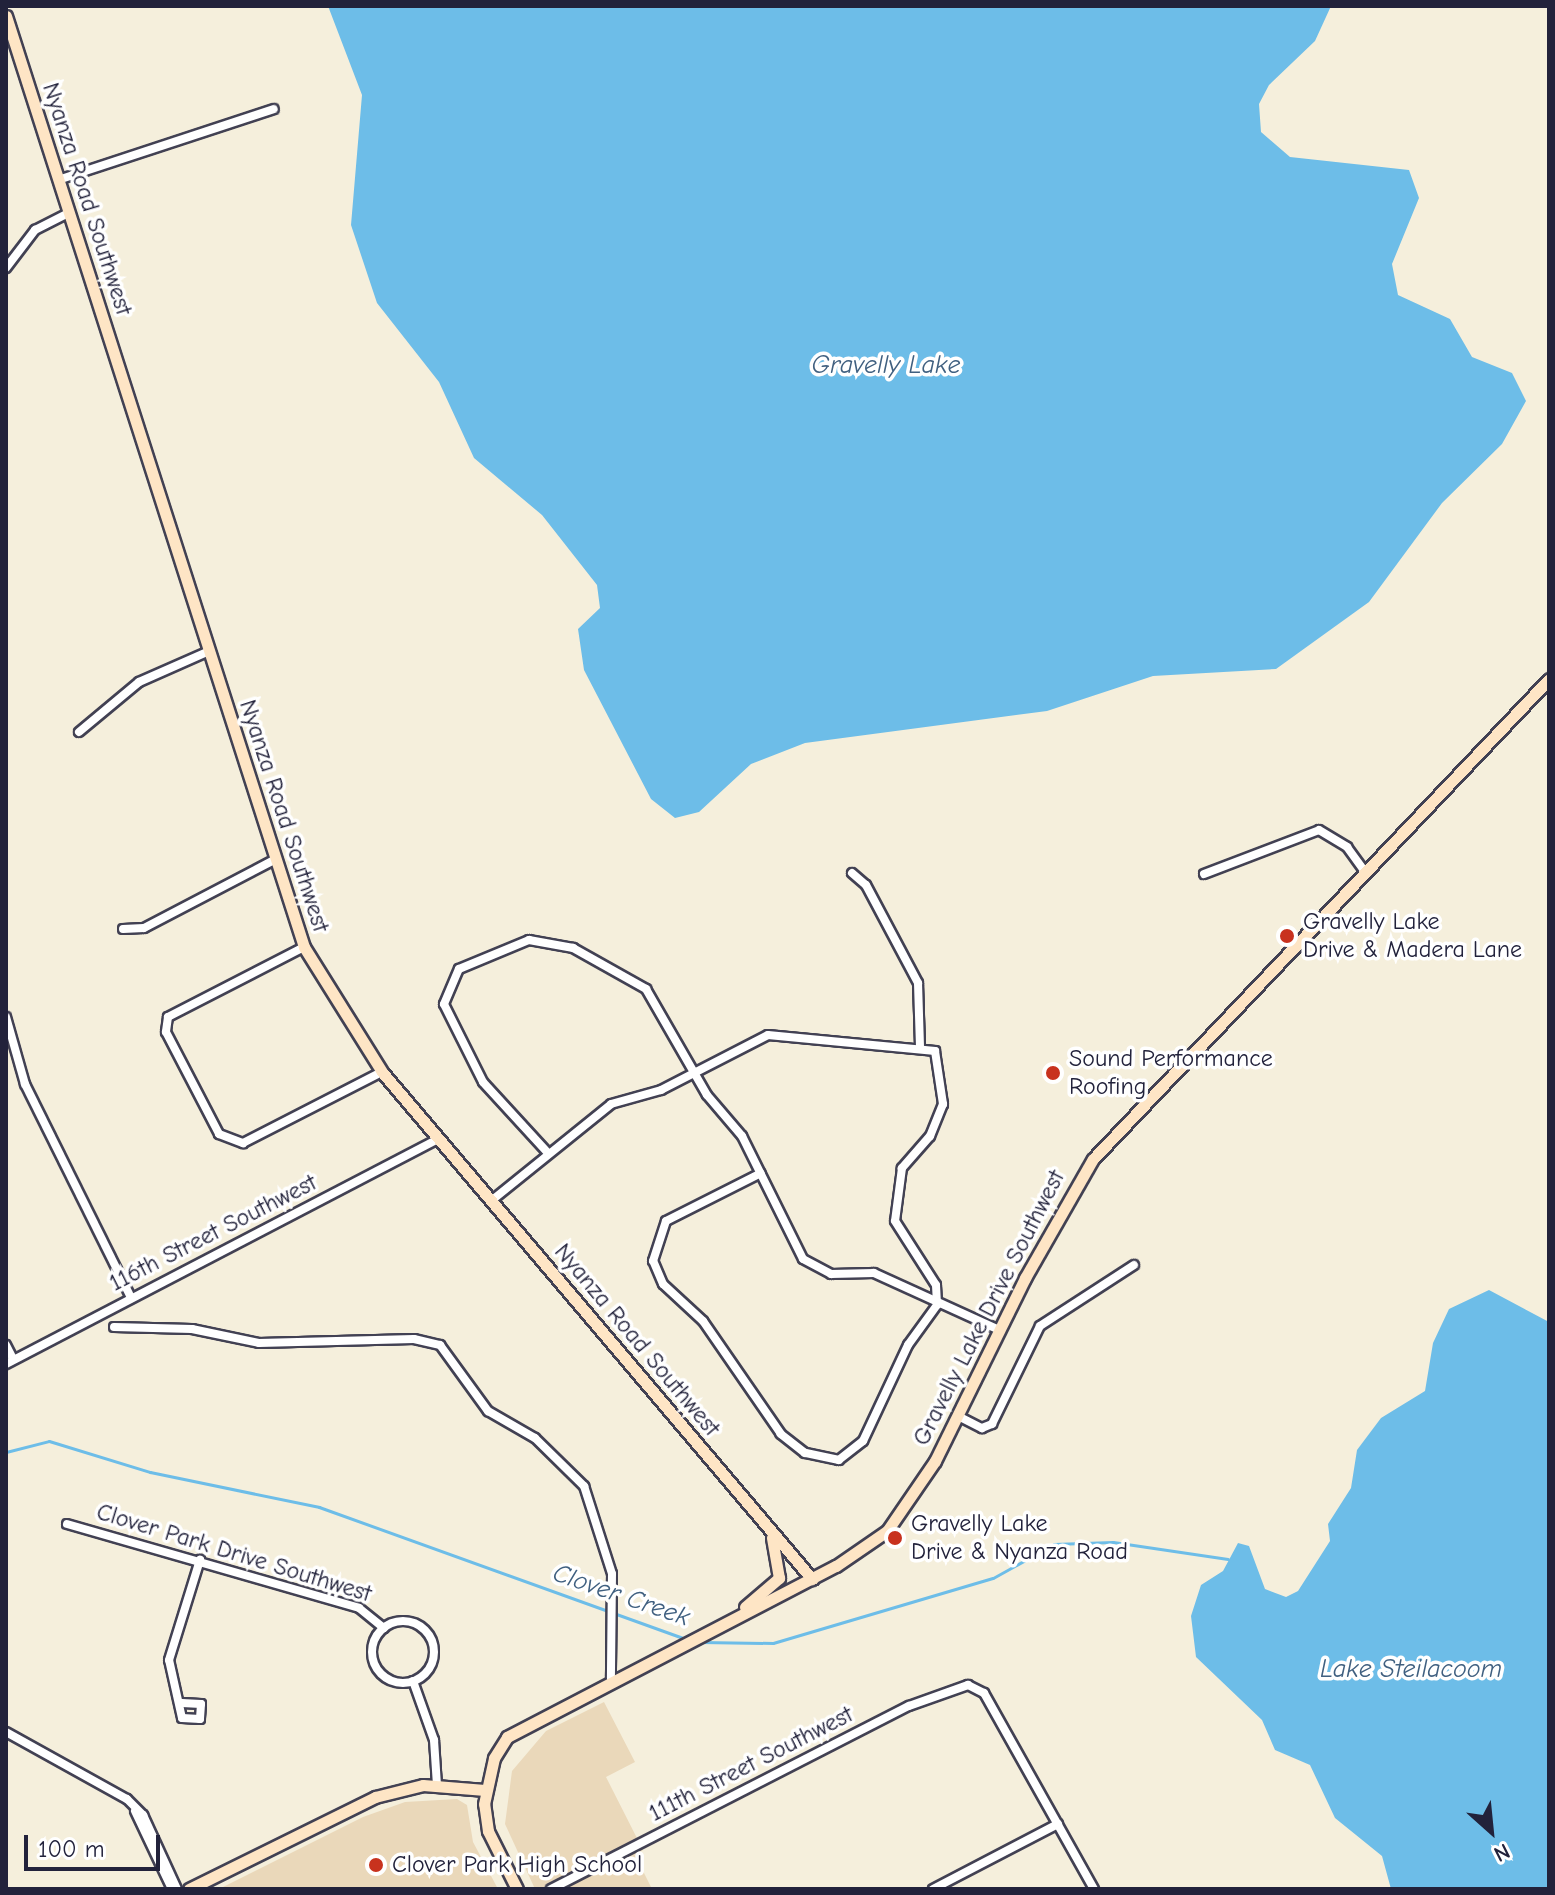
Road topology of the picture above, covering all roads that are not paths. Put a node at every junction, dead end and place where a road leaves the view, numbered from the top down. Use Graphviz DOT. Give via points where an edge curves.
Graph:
graph roads {
  1 [pos="6,16"];
  2 [pos="274,109"];
  3 [pos="58,180"];
  4 [pos="68,213"];
  5 [pos="6,268"];
  6 [pos="207,652"];
  7 [pos="1549,679"];
  8 [pos="79,732"];
  9 [pos="274,860"];
  10 [pos="1365,872"];
  11 [pos="852,873"];
  12 [pos="1204,874"];
  13 [pos="123,929"];
  14 [pos="304,947"];
  15 [pos="6,1017"];
  16 [pos="920,1046"];
  17 [pos="17,1058"];
  18 [pos="6,1064"];
  19 [pos="382,1072"];
  20 [pos="693,1072"];
  21 [pos="439,1139"];
  22 [pos="548,1153"];
  23 [pos="761,1173"];
  24 [pos="491,1201"];
  25 [pos="1134,1265"];
  26 [pos="131,1298"];
  27 [pos="937,1305"];
  28 [pos="114,1327"];
  29 [pos="999,1330"];
  30 [pos="6,1345"];
  31 [pos="10,1362"];
  32 [pos="958,1416"];
  33 [pos="67,1524"];
  34 [pos="769,1530"];
  35 [pos="200,1560"];
  36 [pos="812,1579"];
  37 [pos="722,1624"];
  38 [pos="384,1628"];
  39 [pos="611,1678"];
  40 [pos="413,1681"];
  41 [pos="182,1703"];
  42 [pos="6,1732"];
  43 [pos="437,1785"];
  44 [pos="485,1790"];
  45 [pos="1058,1824"];
  46 [pos="174,1889"];
  47 [pos="189,1889"];
  48 [pos="517,1889"];
  49 [pos="551,1889"];
  50 [pos="933,1889"];
  51 [pos="1094,1889"];
  1 -- 3 [label="street, Nyanza Road Southwest"];
  2 -- 3 [label="street"];
  3 -- 4 [label="street, Nyanza Road Southwest"];
  4 -- 5 [label="street" via="35,230"];
  4 -- 6 [label="street, Nyanza Road Southwest"];
  6 -- 8 [label="street" via="139,682"];
  6 -- 9 [label="street, Nyanza Road Southwest"];
  7 -- 10 [label="street, Gravelly Lake Drive Southwest"];
  9 -- 13 [label="street" via="144,928"];
  9 -- 14 [label="street, Nyanza Road Southwest"];
  10 -- 12 [label="street" via="1347,847 1319,830"];
  10 -- 29 [label="street, Gravelly Lake Drive Southwest" via="1100,1151"];
  11 -- 16 [label="street" via="866,885 918,983"];
  14 -- 19 [label="street, Nyanza Road Southwest"];
  14 -- 19 [label="street" via="172,1013 165,1023 219,1134 233,1145"];
  15 -- 17 [label="street"];
  16 -- 20 [label="street" via="768,1035"];
  16 -- 27 [label="street" via="940,1056 943,1104 930,1136 902,1168 895,1221 936,1285"];
  17 -- 18 [label="street"];
  17 -- 26 [label="street"];
  19 -- 21 [label="street, Nyanza Road Southwest"];
  20 -- 22 [label="street" via="611,1104"];
  20 -- 22 [label="street" via="646,989 573,948 535,939 471,960 448,984 449,1021 478,1074"];
  20 -- 23 [label="street"];
  21 -- 24 [label="street, Nyanza Road Southwest"];
  21 -- 26 [label="street, 116th Street Southwest"];
  22 -- 24 [label="street"];
  23 -- 27 [label="street" via="815,1269 874,1273"];
  23 -- 27 [label="street" via="666,1221 653,1261 663,1284 703,1321 756,1402 797,1447 820,1460 853,1452 908,1345"];
  24 -- 34 [label="street, Nyanza Road Southwest"];
  25 -- 32 [label="street" via="1040,1326 992,1424 982,1428"];
  26 -- 31 [label="street, 116th Street Southwest"];
  27 -- 29 [label="street"];
  28 -- 39 [label="street" via="192,1329 259,1343 440,1345 488,1411 535,1438 580,1479 605,1536 614,1598"];
  29 -- 32 [label="street, Gravelly Lake Drive Southwest"];
  30 -- 31 [label="street"];
  32 -- 36 [label="street, Gravelly Lake Drive Southwest" via="902,1514 858,1553"];
  33 -- 35 [label="street, Clover Park Drive Southwest"];
  34 -- 36 [label="street, Nyanza Road Southwest"];
  34 -- 37 [label="street" via="779,1578"];
  35 -- 38 [label="street, Clover Park Drive Southwest" via="359,1608"];
  35 -- 41 [label="street" via="169,1660"];
  36 -- 37 [label="street, Gravelly Lake Drive Southwest"];
  37 -- 39 [label="street, Gravelly Lake Drive Southwest"];
  38 -- 40 [label="street, Clover Park Drive Southwest" via="372,1650 377,1669 393,1681"];
  38 -- 40 [label="street, Clover Park Drive Southwest" via="408,1622 431,1640 429,1669"];
  39 -- 44 [label="street, Gravelly Lake Drive Southwest" via="517,1728 494,1758"];
  40 -- 43 [label="street" via="434,1740"];
  42 -- 46 [label="street" via="61,1768 108,1784 135,1811"];
  43 -- 44 [label="street"];
  43 -- 47 [label="street" via="364,1801"];
  44 -- 48 [label="street, Gravelly Lake Drive Southwest" via="488,1831"];
  45 -- 49 [label="street, 111th Street Southwest" via="974,1687 909,1706"];
  45 -- 50 [label="street"];
  45 -- 51 [label="street"];
}
